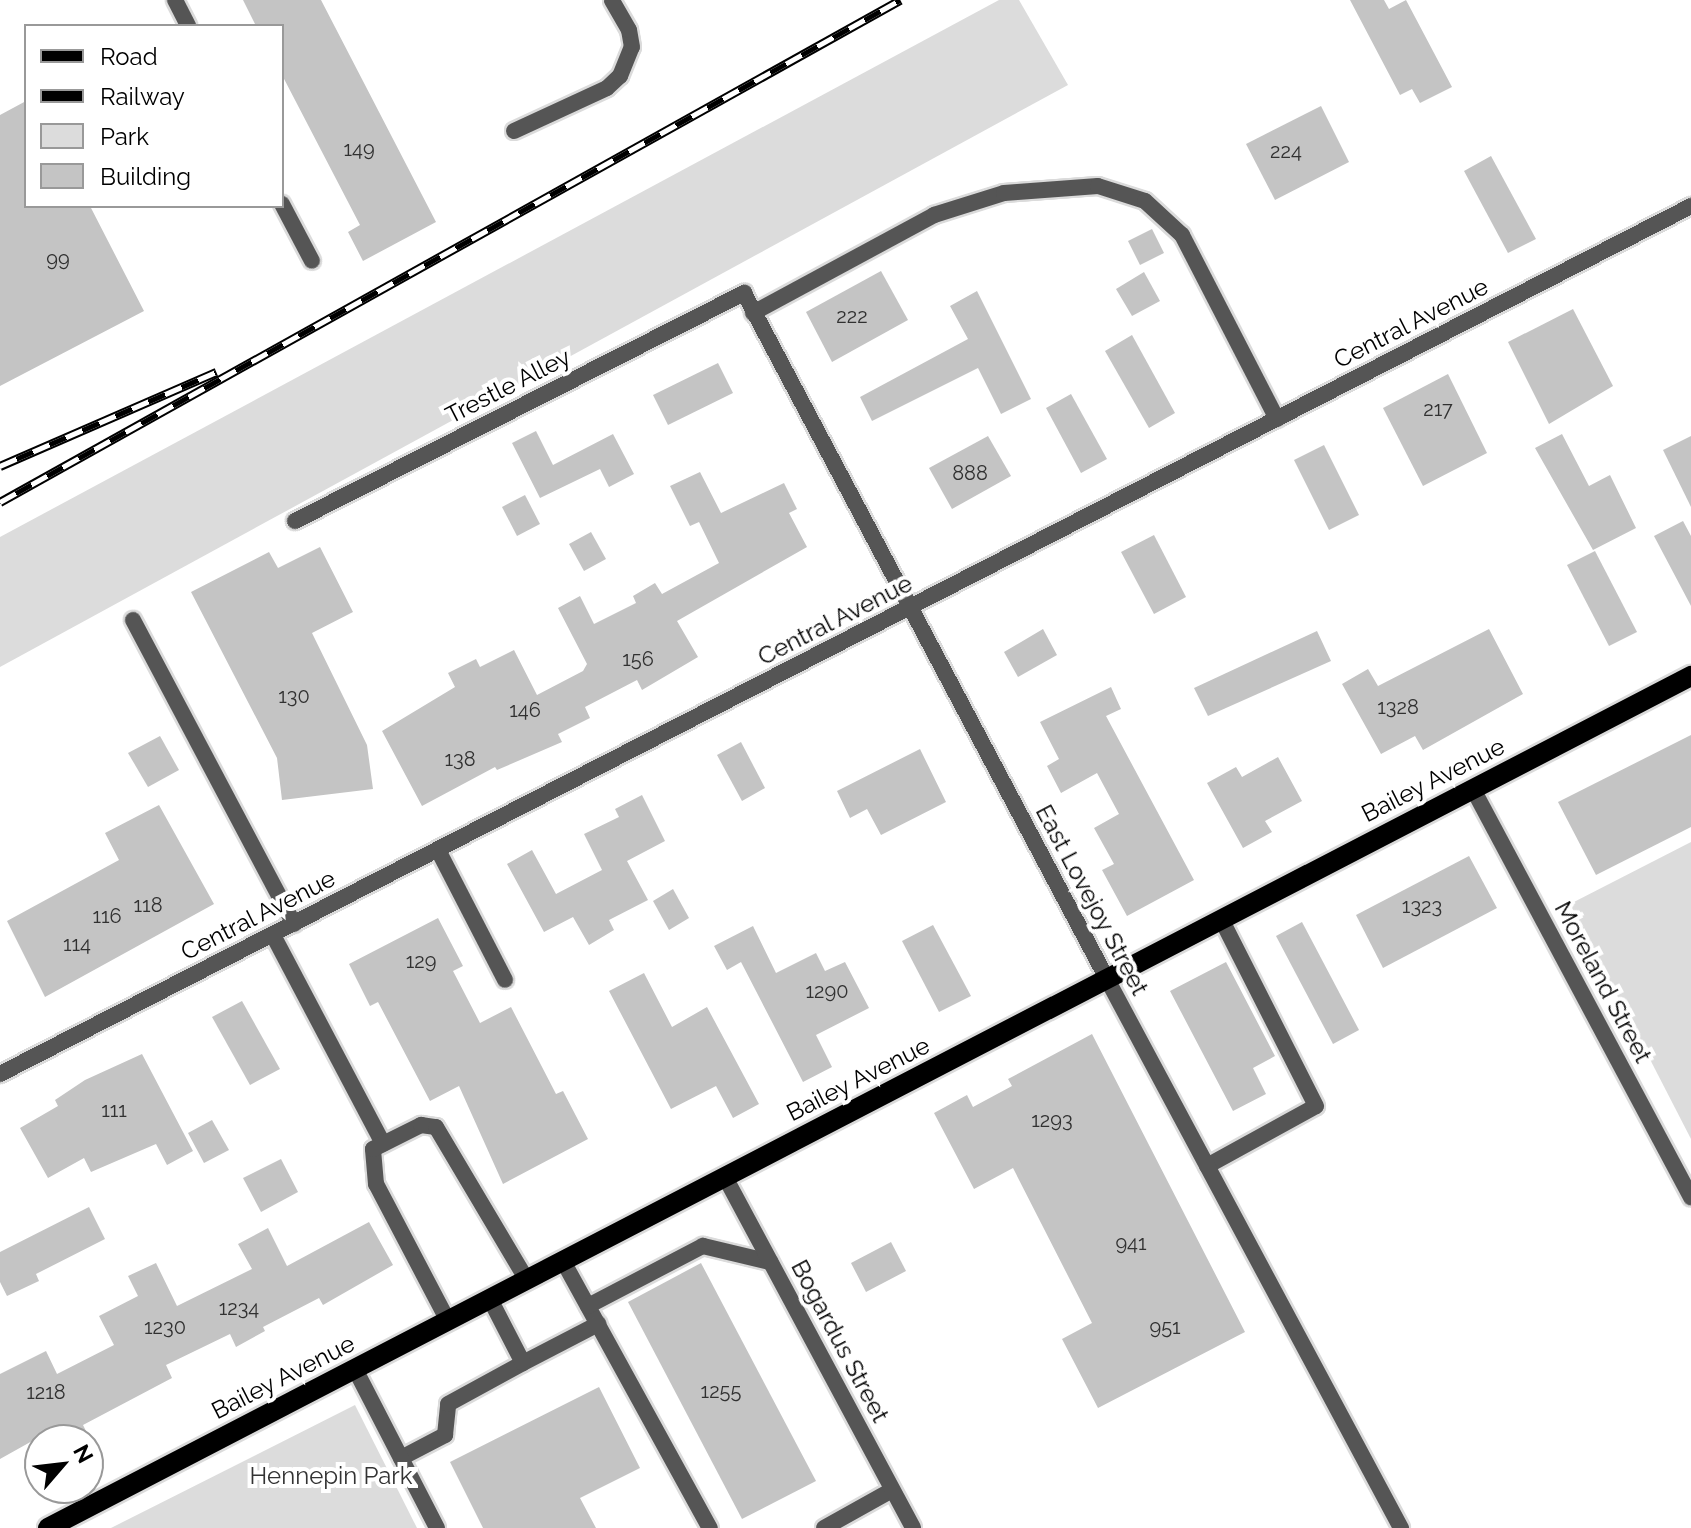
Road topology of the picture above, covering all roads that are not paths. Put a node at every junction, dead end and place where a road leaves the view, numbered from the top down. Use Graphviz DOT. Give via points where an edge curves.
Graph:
graph roads {
  1 [pos="175,0"];
  2 [pos="612,0"];
  3 [pos="187,24"];
  4 [pos="514,131"];
  5 [pos="1691,206"];
  6 [pos="284,208"];
  7 [pos="312,261"];
  8 [pos="744,293"];
  9 [pos="753,313"];
  10 [pos="1277,419"];
  11 [pos="295,521"];
  12 [pos="908,610"];
  13 [pos="133,620"];
  14 [pos="1691,676"];
  15 [pos="1473,789"];
  16 [pos="438,850"];
  17 [pos="1221,919"];
  18 [pos="294,924"];
  19 [pos="273,935"];
  20 [pos="1107,979"];
  21 [pos="505,980"];
  22 [pos="0,1074"];
  23 [pos="383,1144"];
  24 [pos="1207,1166"];
  25 [pos="725,1177"];
  26 [pos="1691,1197"];
  27 [pos="563,1261"];
  28 [pos="770,1262"];
  29 [pos="527,1280"];
  30 [pos="490,1299"];
  31 [pos="588,1306"];
  32 [pos="448,1321"];
  33 [pos="598,1324"];
  34 [pos="523,1363"];
  35 [pos="355,1369"];
  36 [pos="401,1458"];
  37 [pos="892,1490"];
  38 [pos="48,1528"];
  39 [pos="437,1528"];
  40 [pos="710,1528"];
  41 [pos="824,1528"];
  42 [pos="913,1528"];
  43 [pos="1401,1528"];
  1 -- 3 [label="street"];
  2 -- 4 [label="street" via="632,47 620,76 607,88"];
  5 -- 10 [label="street, Central Avenue"];
  6 -- 7 [label="street"];
  8 -- 9 [label="street, East Lovejoy Street"];
  8 -- 11 [label="street, Trestle Alley"];
  9 -- 10 [label="street" via="934,215 1004,193 1098,186 1145,201 1182,235"];
  9 -- 12 [label="street, East Lovejoy Street"];
  10 -- 12 [label="street, Central Avenue"];
  12 -- 16 [label="street, Central Avenue"];
  12 -- 20 [label="street, East Lovejoy Street"];
  13 -- 18 [label="street"];
  14 -- 15 [label="main road, Bailey Avenue"];
  15 -- 17 [label="main road, Bailey Avenue"];
  15 -- 26 [label="street, Moreland Street"];
  16 -- 18 [label="street, Central Avenue"];
  16 -- 21 [label="street"];
  17 -- 20 [label="main road, Bailey Avenue"];
  17 -- 24 [label="street" via="1316,1106"];
  18 -- 19 [label="street, Central Avenue"];
  19 -- 22 [label="street, Central Avenue"];
  19 -- 23 [label="street"];
  20 -- 24 [label="street, East Lovejoy Street"];
  20 -- 25 [label="main road, Bailey Avenue"];
  23 -- 29 [label="street" via="421,1125 436,1127"];
  23 -- 32 [label="street" via="373,1149 376,1184"];
  24 -- 43 [label="street, East Lovejoy Street"];
  25 -- 27 [label="main road, Bailey Avenue"];
  25 -- 28 [label="street, Bogardus Street"];
  27 -- 29 [label="main road, Bailey Avenue"];
  27 -- 31 [label="street"];
  28 -- 31 [label="street" via="703,1246"];
  28 -- 37 [label="street, Bogardus Street"];
  29 -- 30 [label="main road, Bailey Avenue"];
  30 -- 32 [label="main road, Bailey Avenue"];
  30 -- 34 [label="street"];
  31 -- 33 [label="street"];
  32 -- 35 [label="main road, Bailey Avenue"];
  33 -- 34 [label="street"];
  33 -- 40 [label="street"];
  34 -- 36 [label="street" via="448,1404 445,1435"];
  35 -- 36 [label="street"];
  35 -- 38 [label="main road, Bailey Avenue"];
  36 -- 39 [label="street"];
  37 -- 41 [label="street"];
  37 -- 42 [label="street, Bogardus Street"];
}
